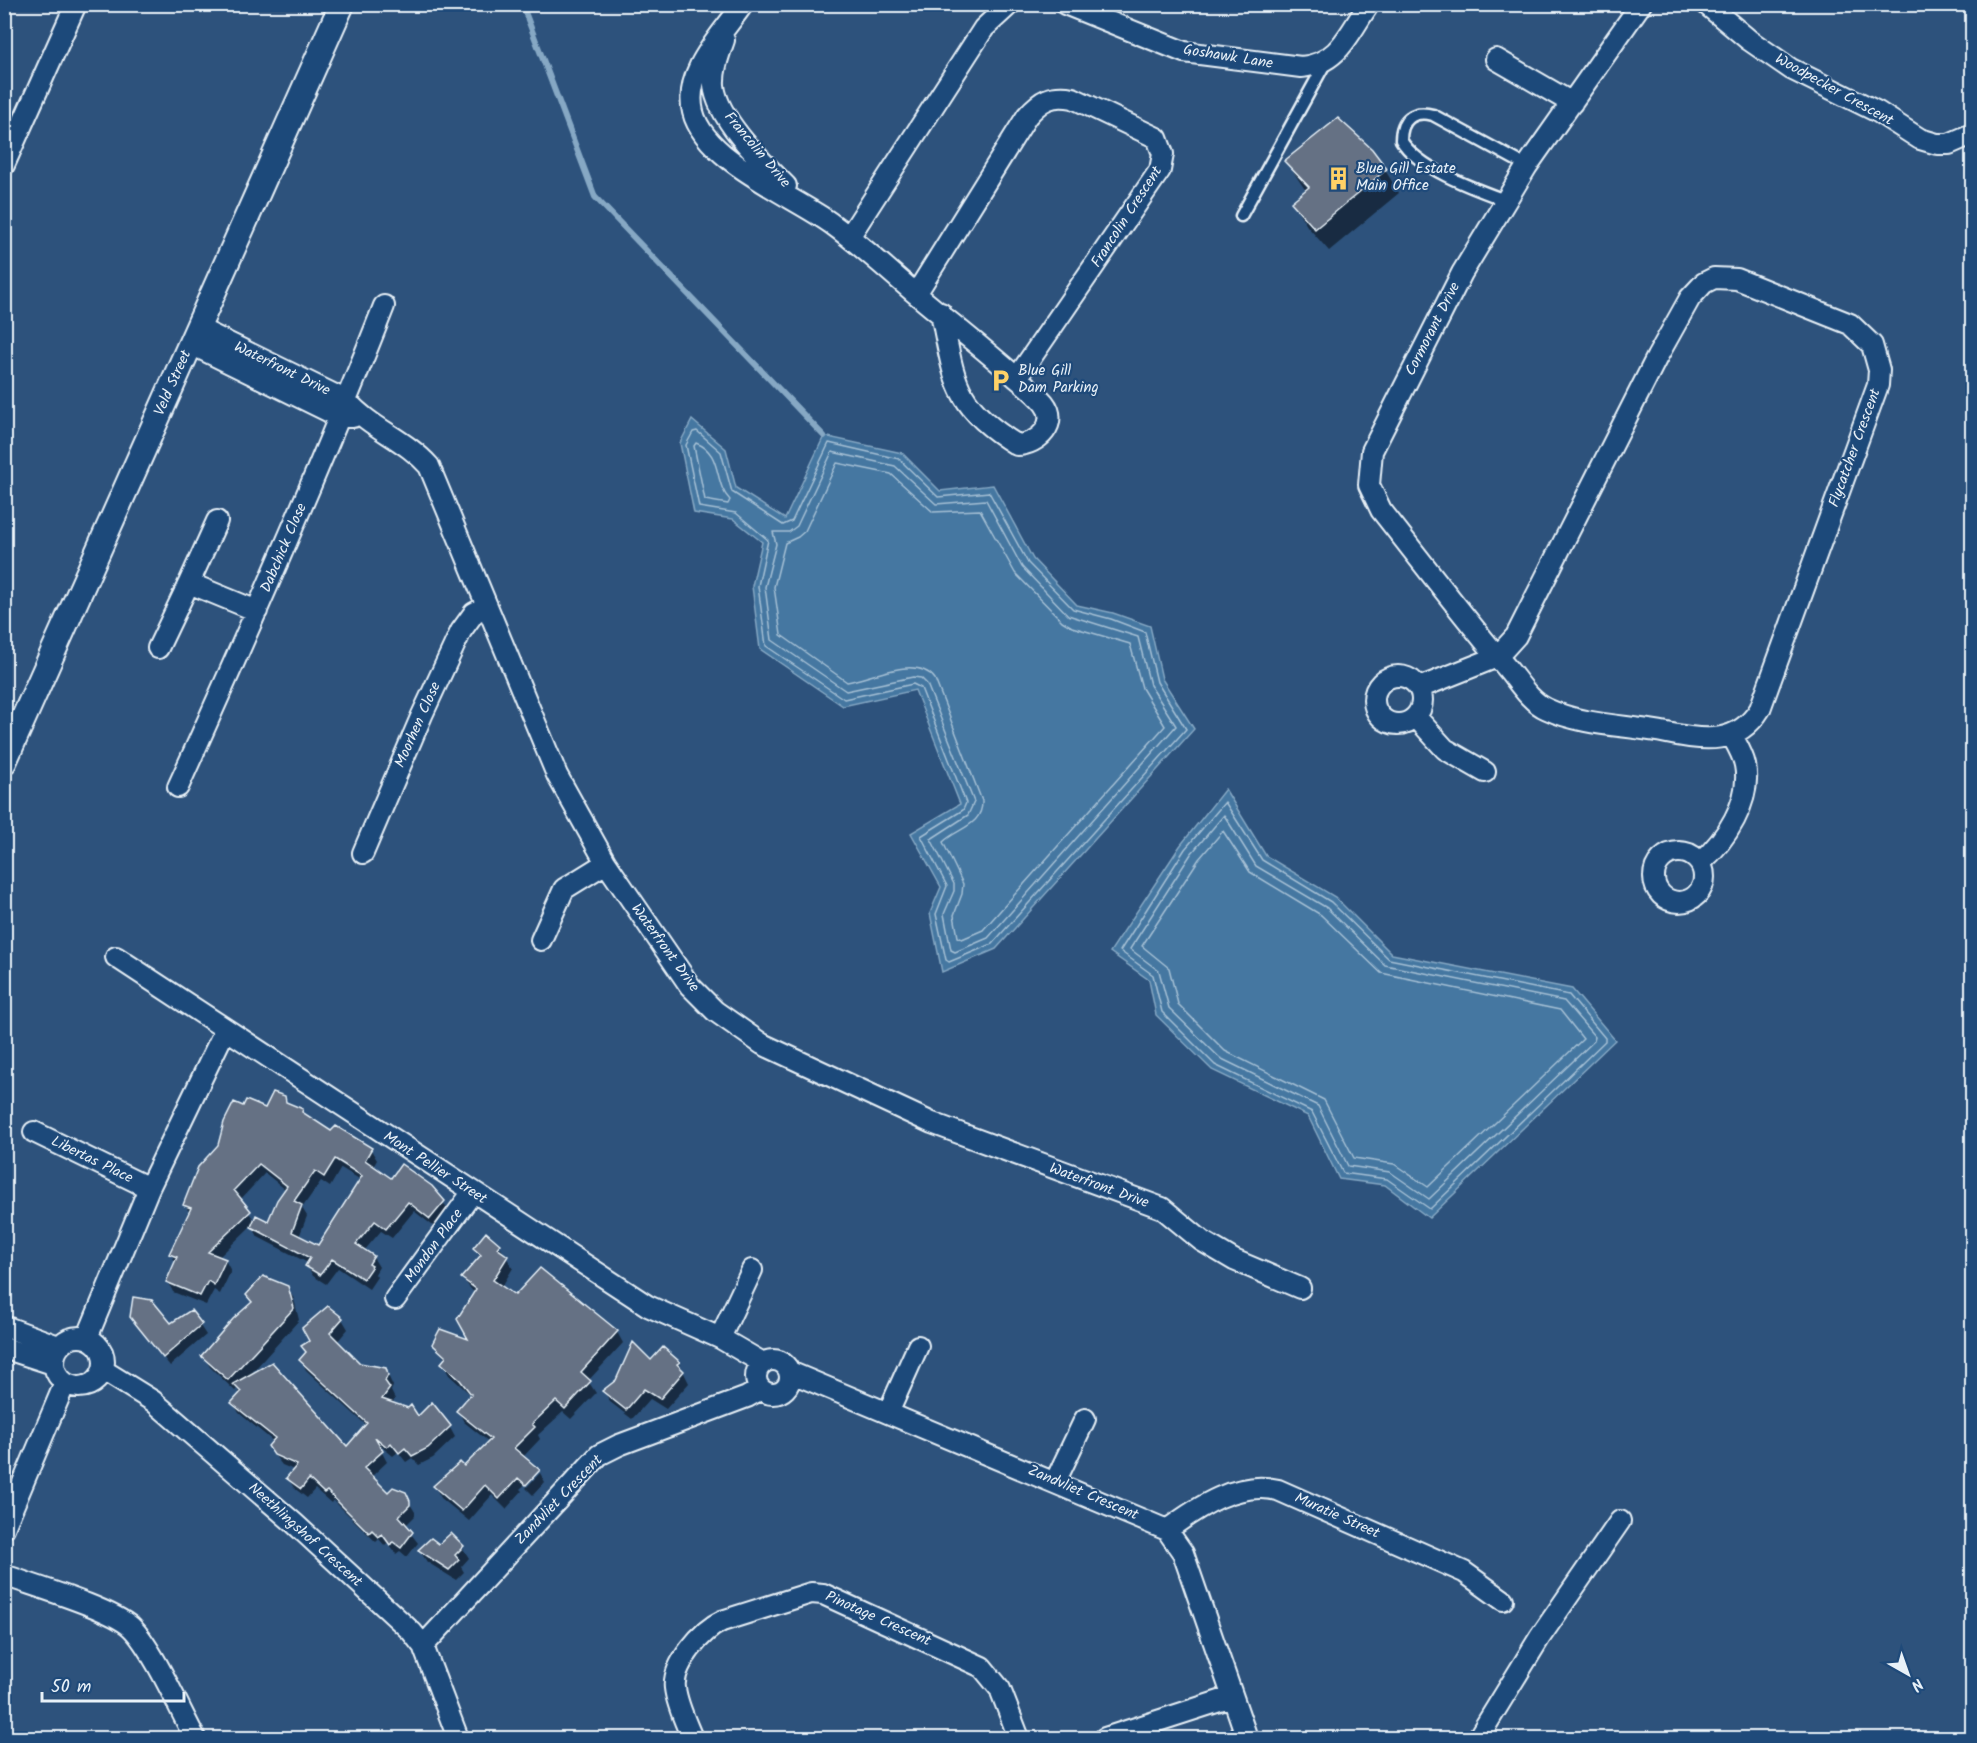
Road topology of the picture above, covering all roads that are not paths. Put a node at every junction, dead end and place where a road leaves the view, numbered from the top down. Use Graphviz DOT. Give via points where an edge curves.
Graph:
graph roads {
  1 [pos="76,4"];
  2 [pos="342,4"];
  3 [pos="743,4"];
  4 [pos="1010,4"];
  5 [pos="1065,4"];
  6 [pos="1369,4"];
  7 [pos="1641,4"];
  8 [pos="1706,4"];
  9 [pos="728,26"];
  10 [pos="1496,59"];
  11 [pos="1328,60"];
  12 [pos="1572,103"];
  13 [pos="1972,134"];
  14 [pos="4,165"];
  15 [pos="1527,166"];
  16 [pos="1505,200"];
  17 [pos="801,202"];
  18 [pos="1241,216"];
  19 [pos="849,237"];
  20 [pos="916,294"];
  21 [pos="384,306"];
  22 [pos="941,313"];
  23 [pos="194,336"];
  24 [pos="1017,378"];
  25 [pos="344,409"];
  26 [pos="217,521"];
  27 [pos="189,583"];
  28 [pos="486,606"];
  29 [pos="257,611"];
  30 [pos="158,648"];
  31 [pos="1497,657"];
  32 [pos="1419,688"];
  33 [pos="1416,717"];
  34 [pos="1732,736"];
  35 [pos="4,762"];
  36 [pos="1485,772"];
  37 [pos="178,787"];
  38 [pos="363,853"];
  39 [pos="606,863"];
  40 [pos="1700,863"];
  41 [pos="541,940"];
  42 [pos="116,957"];
  43 [pos="225,1030"];
  44 [pos="34,1132"];
  45 [pos="149,1188"];
  46 [pos="472,1193"];
  47 [pos="752,1270"];
  48 [pos="1300,1288"];
  49 [pos="395,1299"];
  50 [pos="4,1326"];
  51 [pos="87,1338"];
  52 [pos="720,1338"];
  53 [pos="918,1346"];
  54 [pos="4,1348"];
  55 [pos="56,1355"];
  56 [pos="763,1363"];
  57 [pos="102,1370"];
  58 [pos="790,1372"];
  59 [pos="65,1383"];
  60 [pos="761,1389"];
  61 [pos="888,1413"];
  62 [pos="1085,1419"];
  63 [pos="1055,1482"];
  64 [pos="1620,1521"];
  65 [pos="4,1528"];
  66 [pos="1167,1530"];
  67 [pos="4,1575"];
  68 [pos="1503,1600"];
  69 [pos="423,1646"];
  70 [pos="1232,1697"];
  71 [pos="195,1738"];
  72 [pos="458,1738"];
  73 [pos="692,1738"];
  74 [pos="1019,1738"];
  75 [pos="1105,1738"];
  76 [pos="1247,1738"];
  77 [pos="1478,1738"];
  1 -- 14 [label="street"];
  2 -- 23 [label="street, Veld Street"];
  3 -- 9 [label="street, Francolin Drive"];
  4 -- 19 [label="street" via="984,28"];
  5 -- 11 [label="street, Goshawk Lane" via="1199,56 1300,67"];
  6 -- 11 [label="street"];
  7 -- 12 [label="street, Cormorant Drive"];
  8 -- 13 [label="street, Woodpecker Crescent" via="1791,69 1928,142 1949,144"];
  9 -- 17 [label="street, Francolin Drive" via="714,78 717,99 752,149"];
  9 -- 17 [label="street, Francolin Drive" via="695,76 691,94 697,124 714,146"];
  10 -- 12 [label="street"];
  11 -- 18 [label="lane"];
  12 -- 15 [label="street, Cormorant Drive"];
  15 -- 16 [label="street, Cormorant Drive"];
  15 -- 16 [label="lane" via="1433,115 1417,113 1404,123 1401,140 1413,154 1460,182"];
  16 -- 31 [label="street, Cormorant Drive" via="1462,273 1376,441 1368,474 1372,495 1381,510"];
  17 -- 19 [label="street, Francolin Drive"];
  19 -- 20 [label="street, Francolin Drive"];
  20 -- 22 [label="street, Francolin Drive"];
  20 -- 24 [label="street, Francolin Crescent" via="1028,116 1045,99 1072,98 1157,138 1163,154 1160,170"];
  21 -- 25 [label="street, Dabchick Close"];
  22 -- 24 [label="street, Francolin Drive"];
  22 -- 24 [label="street, Francolin Drive" via="953,375 963,399 1002,435 1024,445 1039,438 1049,416 1042,402"];
  23 -- 25 [label="street, Waterfront Drive"];
  23 -- 35 [label="street, Veld Street"];
  25 -- 28 [label="street, Waterfront Drive" via="414,450 429,466"];
  25 -- 29 [label="street, Dabchick Close"];
  26 -- 27 [label="street"];
  27 -- 29 [label="street"];
  27 -- 30 [label="street"];
  28 -- 38 [label="street, Moorhen Close" via="474,614 462,631"];
  28 -- 39 [label="street, Waterfront Drive" via="557,775"];
  29 -- 37 [label="street, Dabchick Close"];
  31 -- 32 [label="street"];
  31 -- 34 [label="street" via="1545,709 1696,739"];
  31 -- 34 [label="street, Flycatcher Crescent" via="1528,616 1606,452 1684,308 1696,290 1714,278 1737,279 1850,324 1872,345 1879,370 1868,414 1764,699 1755,718"];
  32 -- 33 [label="street" via="1422,698"];
  32 -- 33 [label="street" via="1402,676 1391,677 1375,692 1377,713 1385,721 1407,723"];
  33 -- 36 [label="street" via="1444,749"];
  34 -- 40 [label="street" via="1746,768 1743,795 1719,846"];
  39 -- 41 [label="street" via="564,889"];
  39 -- 48 [label="street, Waterfront Drive" via="690,986 744,1034 932,1123 1162,1208 1224,1254"];
  42 -- 43 [label="street, Mont Pellier Street"];
  43 -- 45 [label="street"];
  43 -- 46 [label="street, Mont Pellier Street"];
  44 -- 45 [label="street, Libertas Place"];
  45 -- 51 [label="street"];
  46 -- 49 [label="street, Mondon Place"];
  46 -- 52 [label="street, Mont Pellier Street" via="648,1306"];
  47 -- 52 [label="street"];
  50 -- 55 [label="street"];
  51 -- 55 [label="street" via="77,1336"];
  51 -- 57 [label="street" via="102,1351"];
  52 -- 56 [label="street, Mont Pellier Street"];
  53 -- 61 [label="street"];
  54 -- 55 [label="street"];
  55 -- 59 [label="street" via="55,1371"];
  56 -- 58 [label="street" via="780,1360"];
  56 -- 60 [label="street" via="756,1375"];
  57 -- 59 [label="street" via="87,1386"];
  57 -- 69 [label="street, Neethlingshof Crescent" via="153,1401 294,1523"];
  58 -- 60 [label="street" via="782,1391 768,1393"];
  58 -- 61 [label="street, Zandvliet Crescent"];
  59 -- 65 [label="street"];
  60 -- 69 [label="street, Zandvliet Crescent" via="599,1455"];
  61 -- 63 [label="street, Zandvliet Crescent"];
  62 -- 63 [label="street"];
  63 -- 66 [label="street, Zandvliet Crescent"];
  64 -- 77 [label="street" via="1540,1637"];
  66 -- 68 [label="street, Muratie Street" via="1219,1498 1264,1486 1464,1572"];
  66 -- 70 [label="street" via="1183,1553"];
  67 -- 71 [label="street" via="129,1625 145,1644"];
  69 -- 72 [label="street, Neethlingshof Crescent"];
  70 -- 75 [label="street"];
  70 -- 76 [label="street"];
  73 -- 74 [label="street, Pinotage Crescent" via="676,1697 675,1680 698,1638 722,1621 811,1593 823,1594 982,1667 1000,1689"];
}
